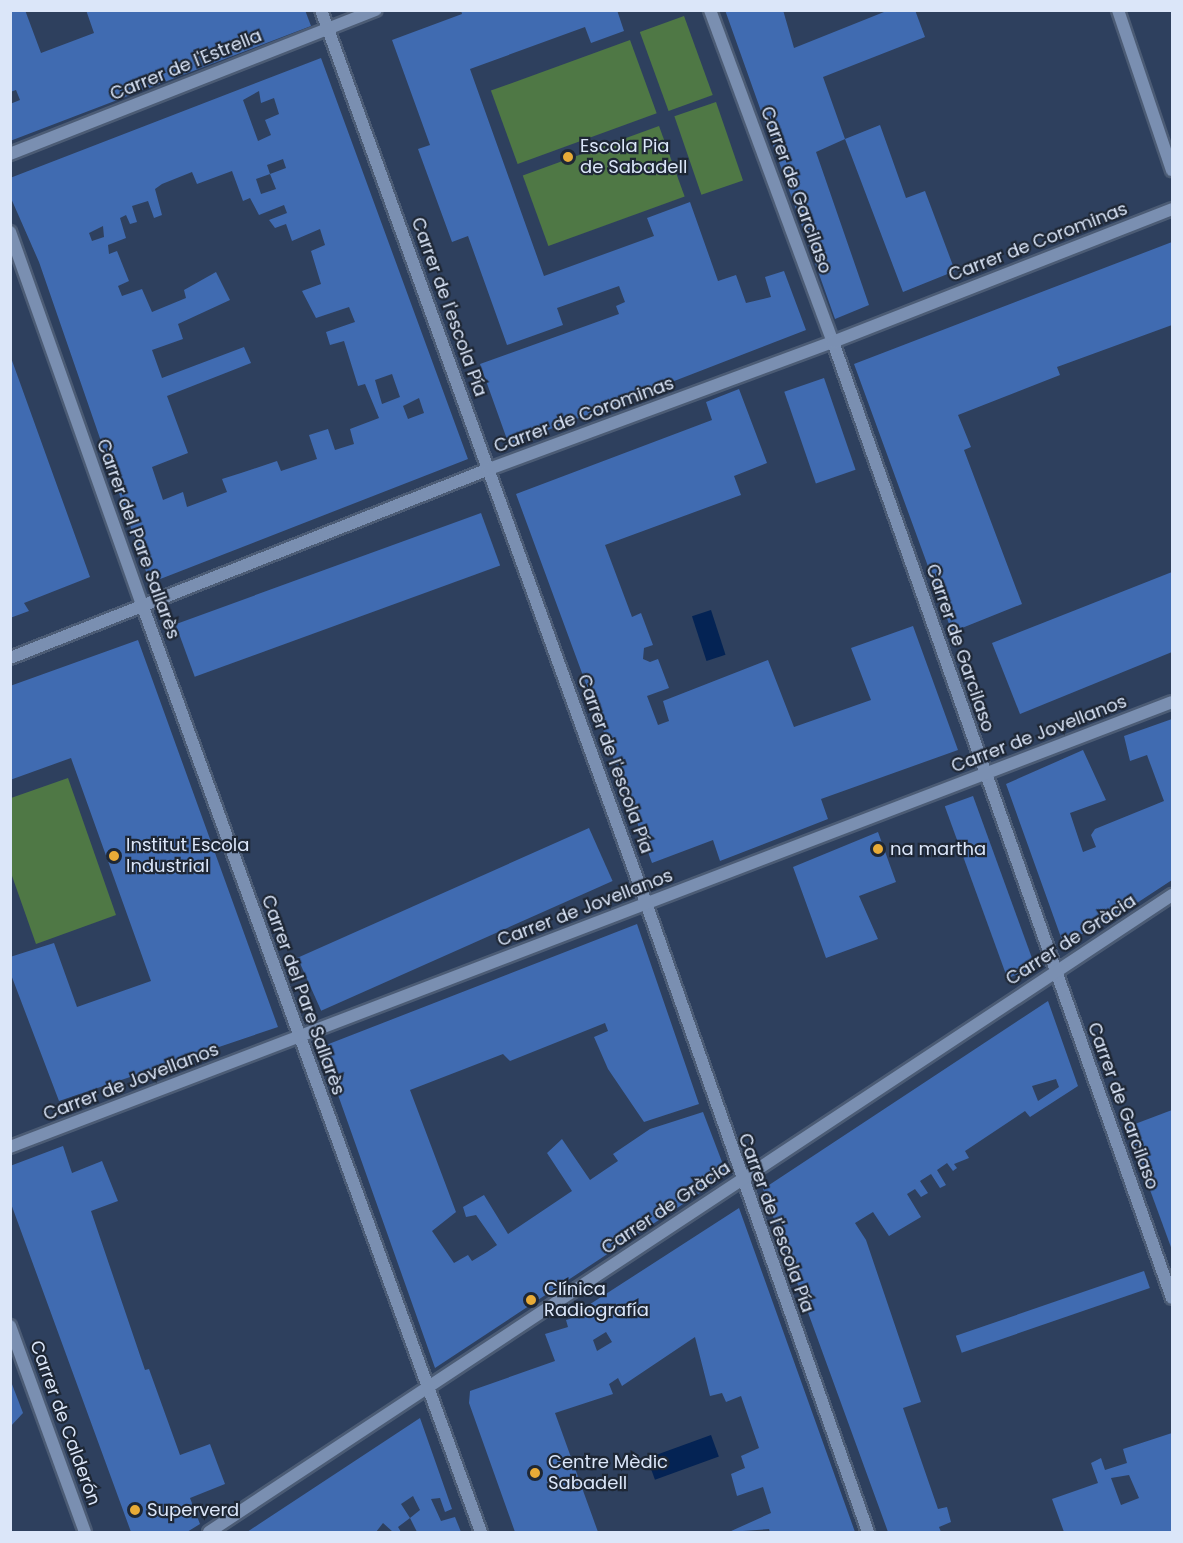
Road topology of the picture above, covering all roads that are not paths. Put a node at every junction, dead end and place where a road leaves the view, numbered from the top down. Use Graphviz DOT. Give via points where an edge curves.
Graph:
graph roads {
  1 [pos="321,10"];
  2 [pos="376,10"];
  3 [pos="710,10"];
  4 [pos="1118,10"];
  5 [pos="327,28"];
  6 [pos="10,154"];
  7 [pos="1173,170"];
  8 [pos="1173,209"];
  9 [pos="10,232"];
  10 [pos="833,342"];
  11 [pos="489,469"];
  12 [pos="142,607"];
  13 [pos="10,658"];
  14 [pos="1173,702"];
  15 [pos="986,774"];
  16 [pos="1173,895"];
  17 [pos="646,903"];
  18 [pos="1056,971"];
  19 [pos="299,1037"];
  20 [pos="10,1147"];
  21 [pos="742,1180"];
  22 [pos="1173,1298"];
  23 [pos="10,1326"];
  24 [pos="429,1387"];
  25 [pos="85,1533"];
  26 [pos="209,1533"];
  27 [pos="481,1533"];
  28 [pos="868,1533"];
  1 -- 5 [label="street, Carrer de l'escola Pía"];
  2 -- 5 [label="street, Carrer de l'Estrella"];
  3 -- 10 [label="street, Carrer de Garcilaso"];
  4 -- 7 [label="street"];
  5 -- 6 [label="street, Carrer de l'Estrella"];
  5 -- 11 [label="street, Carrer de l'escola Pía"];
  8 -- 10 [label="street, Carrer de Corominas"];
  9 -- 12 [label="street, Carrer del Pare Sallarès"];
  10 -- 11 [label="street, Carrer de Corominas"];
  10 -- 15 [label="street, Carrer de Garcilaso"];
  11 -- 12 [label="street, Carrer de Corominas"];
  11 -- 17 [label="street, Carrer de l'escola Pía"];
  12 -- 13 [label="street, Carrer de Corominas"];
  12 -- 19 [label="street, Carrer del Pare Sallarès"];
  14 -- 15 [label="street, Carrer de Jovellanos"];
  15 -- 17 [label="street, Carrer de Jovellanos"];
  15 -- 18 [label="street, Carrer de Garcilaso"];
  16 -- 18 [label="street, Carrer de Gràcia"];
  17 -- 19 [label="street, Carrer de Jovellanos"];
  17 -- 21 [label="street, Carrer de l'escola Pía"];
  18 -- 21 [label="street, Carrer de Gràcia"];
  18 -- 22 [label="street, Carrer de Garcilaso"];
  19 -- 20 [label="street, Carrer de Jovellanos"];
  19 -- 24 [label="street, Carrer del Pare Sallarès"];
  21 -- 24 [label="street, Carrer de Gràcia"];
  21 -- 28 [label="street, Carrer de l'escola Pía"];
  23 -- 25 [label="street, Carrer de Calderón"];
  24 -- 26 [label="street, Carrer de Gràcia"];
  24 -- 27 [label="street, Carrer del Pare Sallarès"];
}
